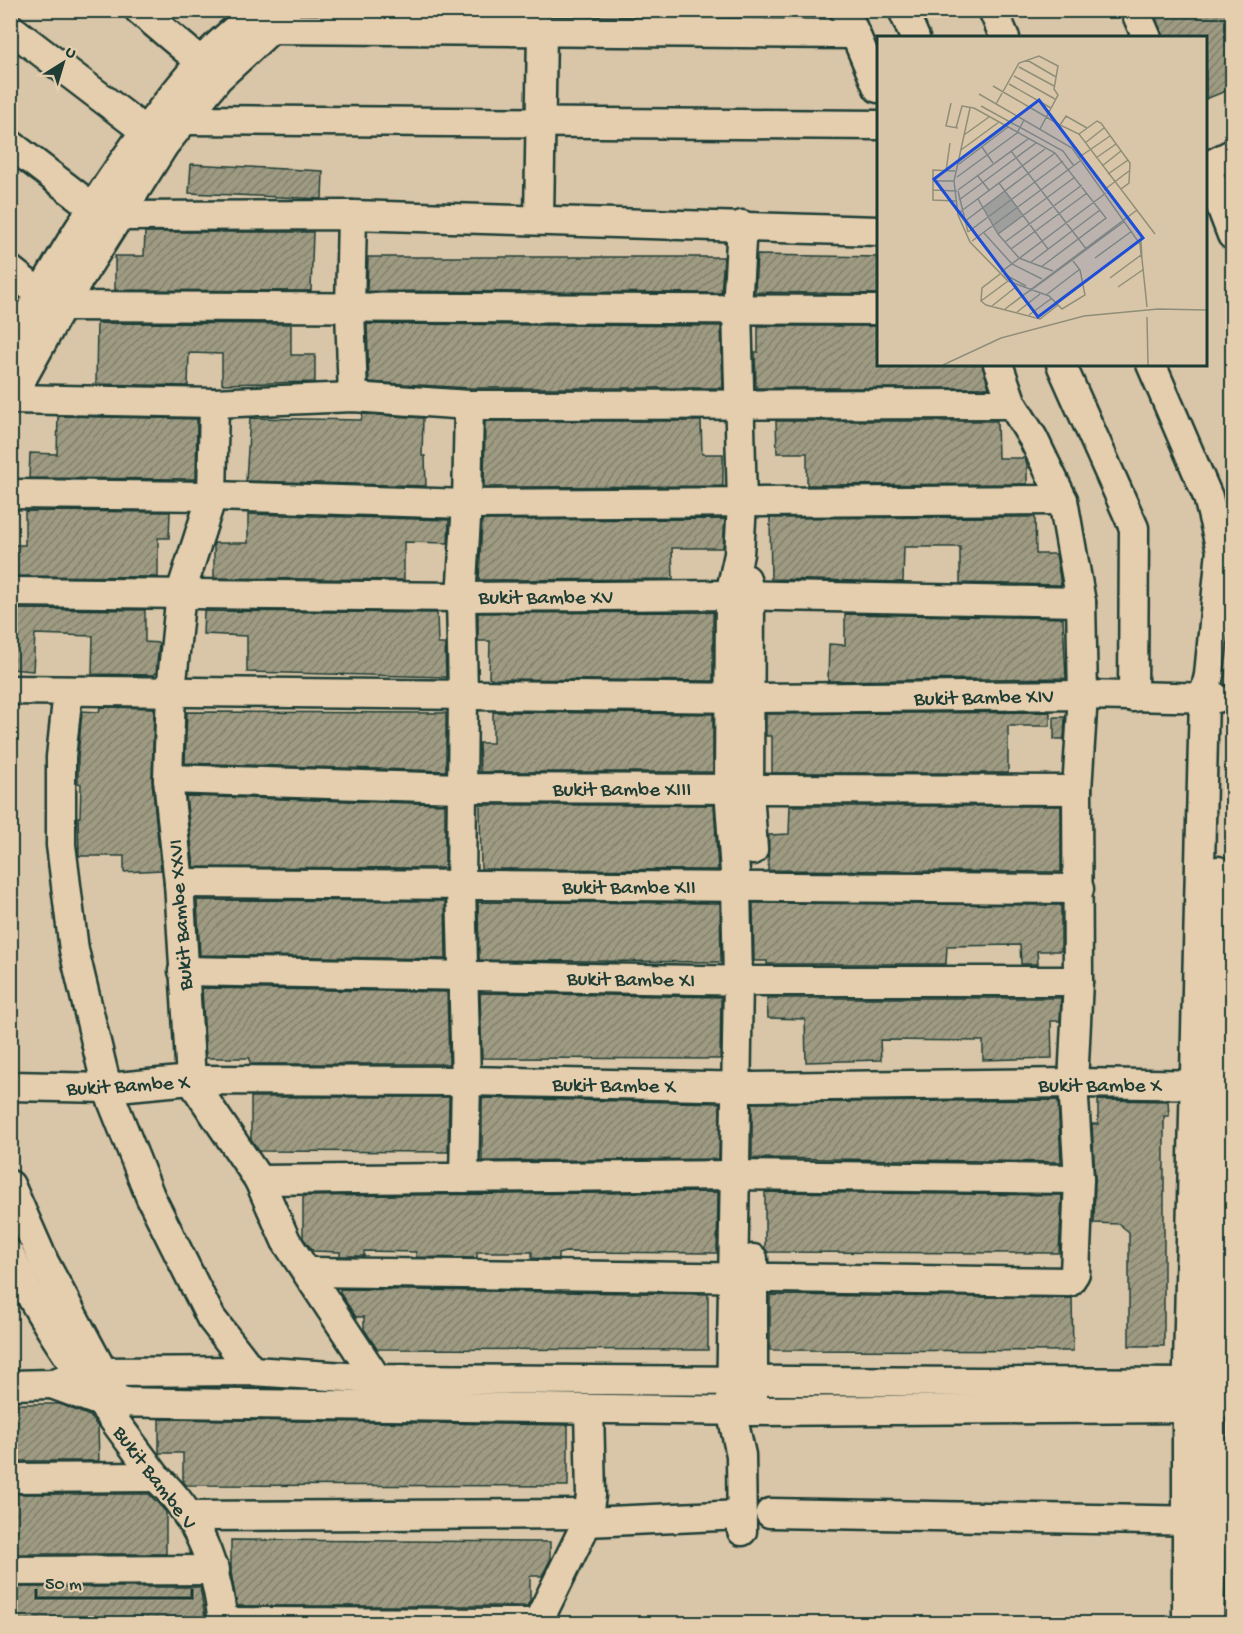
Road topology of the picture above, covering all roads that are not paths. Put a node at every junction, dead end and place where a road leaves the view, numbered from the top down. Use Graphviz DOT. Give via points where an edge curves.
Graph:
graph roads {
  1 [pos="139,10"];
  2 [pos="903,10"];
  3 [pos="993,10"];
  4 [pos="1135,10"];
  5 [pos="273,16"];
  6 [pos="850,22"];
  7 [pos="10,28"];
  8 [pos="542,31"];
  9 [pos="914,36"];
  10 [pos="1004,36"];
  11 [pos="1146,36"];
  12 [pos="201,62"];
  13 [pos="877,83"];
  14 [pos="184,120"];
  15 [pos="540,123"];
  16 [pos="877,125"];
  17 [pos="145,131"];
  18 [pos="10,144"];
  19 [pos="1233,154"];
  20 [pos="1207,167"];
  21 [pos="1207,170"];
  22 [pos="352,215"];
  23 [pos="108,216"];
  24 [pos="539,219"];
  25 [pos="742,225"];
  26 [pos="877,231"];
  27 [pos="1233,235"];
  28 [pos="10,270"];
  29 [pos="51,300"];
  30 [pos="736,308"];
  31 [pos="350,310"];
  32 [pos="877,310"];
  33 [pos="10,348"];
  34 [pos="999,366"];
  35 [pos="1062,366"];
  36 [pos="1152,366"];
  37 [pos="352,397"];
  38 [pos="11,400"];
  39 [pos="214,403"];
  40 [pos="739,403"];
  41 [pos="1012,404"];
  42 [pos="469,405"];
  43 [pos="10,494"];
  44 [pos="212,496"];
  45 [pos="1063,500"];
  46 [pos="467,504"];
  47 [pos="741,504"];
  48 [pos="10,592"];
  49 [pos="181,592"];
  50 [pos="740,596"];
  51 [pos="460,597"];
  52 [pos="1081,602"];
  53 [pos="1215,679"];
  54 [pos="10,690"];
  55 [pos="68,691"];
  56 [pos="171,691"];
  57 [pos="464,695"];
  58 [pos="1083,695"];
  59 [pos="1133,697"];
  60 [pos="741,698"];
  61 [pos="168,779"];
  62 [pos="461,788"];
  63 [pos="739,789"];
  64 [pos="1077,790"];
  65 [pos="178,883"];
  66 [pos="461,887"];
  67 [pos="745,887"];
  68 [pos="1079,889"];
  69 [pos="183,971"];
  70 [pos="465,975"];
  71 [pos="747,980"];
  72 [pos="1078,981"];
  73 [pos="1226,1050"];
  74 [pos="191,1080"];
  75 [pos="466,1081"];
  76 [pos="1073,1083"];
  77 [pos="1207,1085"];
  78 [pos="10,1086"];
  79 [pos="745,1087"];
  80 [pos="108,1088"];
  81 [pos="744,1175"];
  82 [pos="464,1178"];
  83 [pos="1079,1179"];
  84 [pos="259,1180"];
  85 [pos="10,1185"];
  86 [pos="10,1255"];
  87 [pos="309,1272"];
  88 [pos="743,1278"];
  89 [pos="16,1281"];
  90 [pos="252,1371"];
  91 [pos="92,1373"];
  92 [pos="377,1379"];
  93 [pos="742,1380"];
  94 [pos="52,1384"];
  95 [pos="10,1385"];
  96 [pos="1210,1394"];
  97 [pos="110,1403"];
  98 [pos="588,1410"];
  99 [pos="742,1411"];
  100 [pos="156,1477"];
  101 [pos="10,1478"];
  102 [pos="188,1516"];
  103 [pos="588,1518"];
  104 [pos="752,1520"];
  105 [pos="1199,1521"];
  106 [pos="215,1570"];
  107 [pos="10,1571"];
  108 [pos="223,1623"];
  109 [pos="537,1623"];
  110 [pos="1187,1623"];
  111 [pos="1209,1623"];
  1 -- 12 [label="street"];
  2 -- 9 [label="street"];
  3 -- 10 [label="street"];
  4 -- 11 [label="street"];
  5 -- 8 [label="street"];
  5 -- 12 [label="street"];
  5 -- 14 [label="street"];
  6 -- 8 [label="street"];
  6 -- 13 [label="street"];
  7 -- 17 [label="street"];
  8 -- 15 [label="street"];
  12 -- 17 [label="street"];
  14 -- 15 [label="street"];
  14 -- 23 [label="street"];
  15 -- 16 [label="street"];
  15 -- 24 [label="street"];
  17 -- 23 [label="street"];
  18 -- 23 [label="street"];
  19 -- 20 [label="street"];
  21 -- 27 [label="street"];
  22 -- 23 [label="street"];
  22 -- 24 [label="street"];
  22 -- 31 [label="street"];
  23 -- 29 [label="street"];
  24 -- 25 [label="street"];
  25 -- 26 [label="street"];
  25 -- 30 [label="street"];
  28 -- 29 [label="street"];
  29 -- 31 [label="street"];
  29 -- 33 [label="street"];
  29 -- 38 [label="street"];
  30 -- 31 [label="street"];
  30 -- 32 [label="street"];
  30 -- 40 [label="street"];
  31 -- 37 [label="street"];
  34 -- 41 [label="street"];
  35 -- 59 [label="street" via="1134,528"];
  36 -- 53 [label="street" via="1208,497 1221,550"];
  37 -- 39 [label="street"];
  37 -- 42 [label="street"];
  38 -- 39 [label="street"];
  39 -- 44 [label="street, Bukit Bambe XXVI"];
  40 -- 41 [label="street"];
  40 -- 42 [label="street"];
  40 -- 47 [label="street"];
  41 -- 45 [label="street"];
  42 -- 46 [label="street"];
  43 -- 44 [label="street"];
  44 -- 46 [label="street"];
  44 -- 49 [label="street, Bukit Bambe XXVI"];
  45 -- 47 [label="street"];
  45 -- 52 [label="street"];
  46 -- 47 [label="street"];
  46 -- 51 [label="street"];
  47 -- 50 [label="street"];
  48 -- 49 [label="street, Bukit Bambe XV"];
  49 -- 51 [label="street, Bukit Bambe XV"];
  49 -- 56 [label="street, Bukit Bambe XXVI"];
  50 -- 51 [label="street, Bukit Bambe XV"];
  50 -- 52 [label="street, Bukit Bambe XV"];
  50 -- 60 [label="street"];
  51 -- 57 [label="street"];
  52 -- 58 [label="street"];
  53 -- 59 [label="street, Bukit Bambe XIV"];
  53 -- 73 [label="street"];
  53 -- 77 [label="street"];
  54 -- 55 [label="street, Bukit Bambe XIV"];
  55 -- 56 [label="street, Bukit Bambe XIV"];
  55 -- 80 [label="street" via="60,757 62,845 74,950"];
  56 -- 57 [label="street, Bukit Bambe XIV"];
  56 -- 61 [label="street, Bukit Bambe XXVI"];
  57 -- 60 [label="street, Bukit Bambe XIV"];
  57 -- 62 [label="street"];
  58 -- 59 [label="street, Bukit Bambe XIV"];
  58 -- 60 [label="street, Bukit Bambe XIV"];
  58 -- 64 [label="street"];
  60 -- 63 [label="street"];
  61 -- 62 [label="street, Bukit Bambe XIII"];
  61 -- 65 [label="street, Bukit Bambe XXVI"];
  62 -- 63 [label="street, Bukit Bambe XIII"];
  62 -- 66 [label="street"];
  63 -- 64 [label="street, Bukit Bambe XIII"];
  63 -- 67 [label="street"];
  64 -- 68 [label="street"];
  65 -- 66 [label="street, Bukit Bambe XII"];
  65 -- 69 [label="street, Bukit Bambe XXVI"];
  66 -- 67 [label="street, Bukit Bambe XII"];
  66 -- 70 [label="street"];
  67 -- 68 [label="street, Bukit Bambe XII"];
  67 -- 71 [label="street"];
  68 -- 72 [label="street"];
  69 -- 70 [label="street, Bukit Bambe XI"];
  69 -- 74 [label="street, Bukit Bambe XXVI"];
  70 -- 71 [label="street, Bukit Bambe XI"];
  70 -- 75 [label="street"];
  71 -- 72 [label="street, Bukit Bambe XI"];
  71 -- 79 [label="street"];
  72 -- 76 [label="street"];
  73 -- 77 [label="street"];
  74 -- 75 [label="street, Bukit Bambe X"];
  74 -- 80 [label="street, Bukit Bambe X"];
  74 -- 84 [label="street"];
  75 -- 79 [label="street, Bukit Bambe X"];
  75 -- 82 [label="street"];
  76 -- 77 [label="street, Bukit Bambe X"];
  76 -- 79 [label="street, Bukit Bambe X"];
  76 -- 83 [label="street"];
  77 -- 96 [label="street"];
  78 -- 80 [label="street, Bukit Bambe X"];
  79 -- 81 [label="street"];
  80 -- 90 [label="street" via="150,1196 211,1318"];
  81 -- 82 [label="street"];
  81 -- 83 [label="street"];
  81 -- 88 [label="street"];
  82 -- 84 [label="street"];
  83 -- 88 [label="street" via="1074,1273 1069,1282"];
  84 -- 87 [label="street" via="286,1240"];
  85 -- 91 [label="street"];
  86 -- 89 [label="street"];
  87 -- 88 [label="street"];
  87 -- 92 [label="street"];
  88 -- 93 [label="street"];
  89 -- 91 [label="street"];
  90 -- 91 [label="street"];
  90 -- 92 [label="street"];
  91 -- 94 [label="street"];
  91 -- 97 [label="street, Bukit Bambe V"];
  92 -- 93 [label="street"];
  93 -- 96 [label="street"];
  93 -- 99 [label="street"];
  94 -- 95 [label="street"];
  94 -- 97 [label="street"];
  96 -- 99 [label="street"];
  96 -- 105 [label="street"];
  97 -- 98 [label="street"];
  97 -- 100 [label="street, Bukit Bambe V"];
  98 -- 99 [label="street"];
  98 -- 103 [label="street"];
  99 -- 104 [label="street" via="741,1455"];
  100 -- 101 [label="street"];
  100 -- 102 [label="street, Bukit Bambe V"];
  102 -- 103 [label="street"];
  102 -- 106 [label="street, Bukit Bambe V"];
  103 -- 104 [label="street"];
  103 -- 109 [label="street"];
  104 -- 105 [label="street"];
  105 -- 110 [label="street"];
  105 -- 111 [label="street"];
  106 -- 107 [label="street"];
  106 -- 108 [label="street, Bukit Bambe V"];
  108 -- 109 [label="street"];
}
